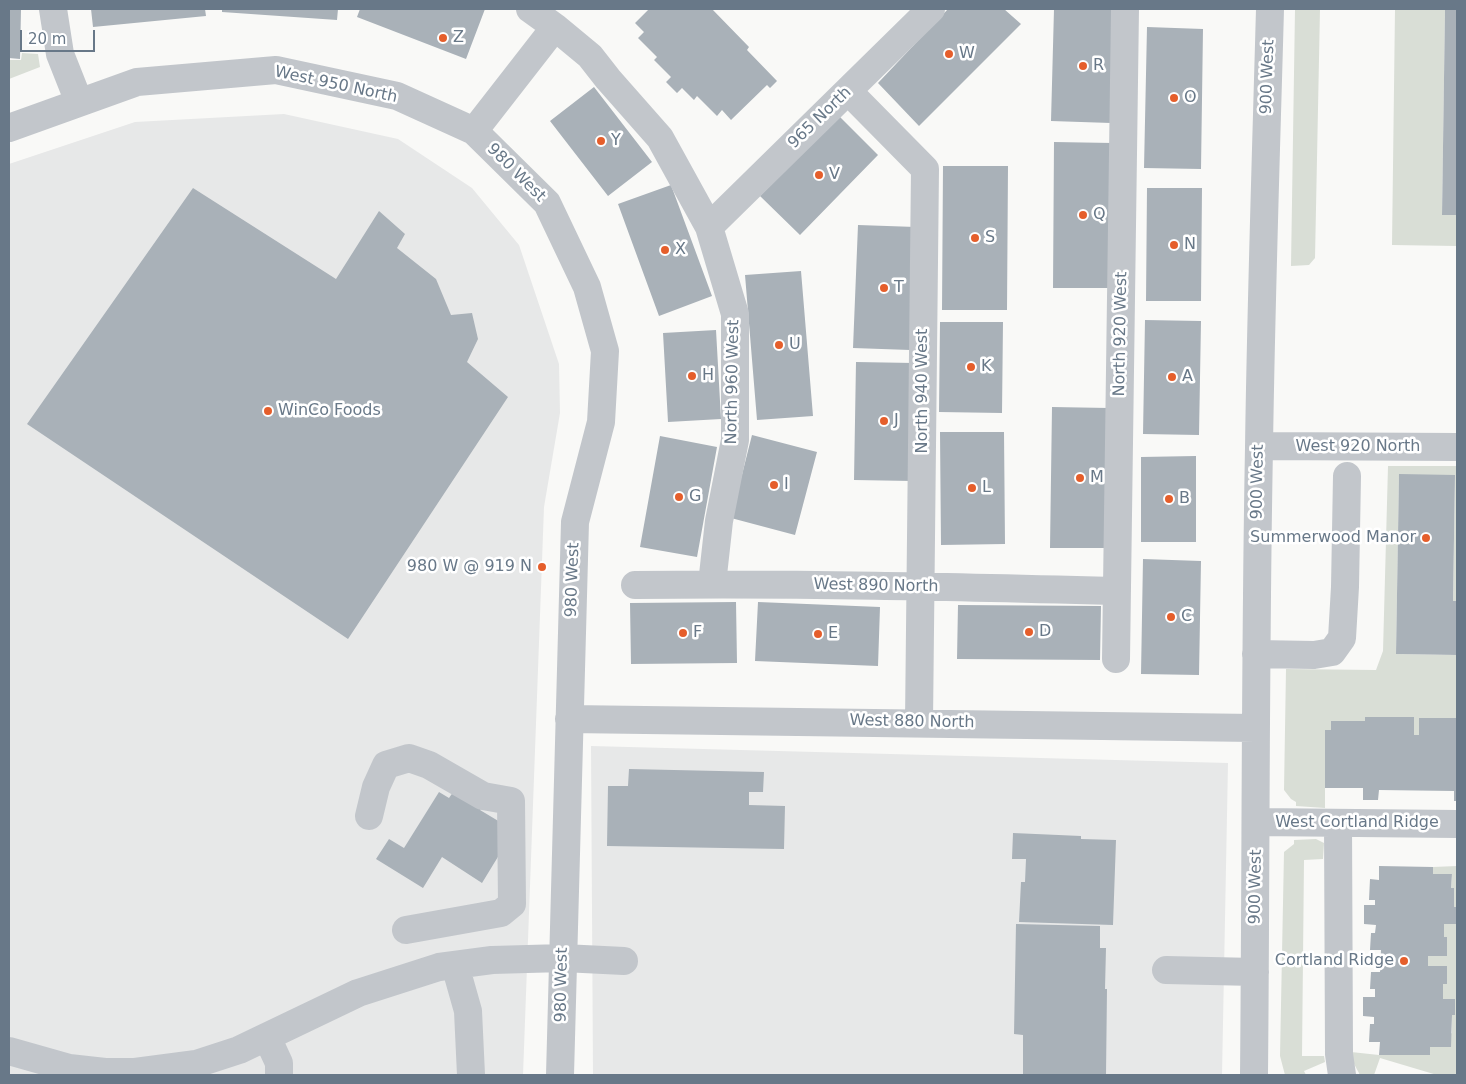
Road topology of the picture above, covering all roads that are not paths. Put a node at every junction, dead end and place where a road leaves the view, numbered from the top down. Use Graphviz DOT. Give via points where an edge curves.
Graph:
graph roads {
  1 [pos="53,9"];
  2 [pos="530,9"];
  3 [pos="931,9"];
  4 [pos="1125,9"];
  5 [pos="1270,9"];
  6 [pos="555,27"];
  7 [pos="848,91"];
  8 [pos="79,102"];
  9 [pos="9,128"];
  10 [pos="474,131"];
  11 [pos="709,227"];
  12 [pos="1259,446"];
  13 [pos="1457,447"];
  14 [pos="1347,476"];
  15 [pos="712,584"];
  16 [pos="635,585"];
  17 [pos="922,586"];
  18 [pos="1117,591"];
  19 [pos="1256,654"];
  20 [pos="1116,659"];
  21 [pos="569,718"];
  22 [pos="919,722"];
  23 [pos="1255,728"];
  24 [pos="369,816"];
  25 [pos="1256,822"];
  26 [pos="1338,823"];
  27 [pos="1457,824"];
  28 [pos="406,930"];
  29 [pos="563,958"];
  30 [pos="624,960"];
  31 [pos="455,965"];
  32 [pos="1166,970"];
  33 [pos="1255,972"];
  34 [pos="267,1037"];
  35 [pos="9,1051"];
  36 [pos="104,1074"];
  37 [pos="279,1075"];
  38 [pos="471,1075"];
  39 [pos="560,1075"];
  40 [pos="1254,1075"];
  41 [pos="1342,1075"];
  1 -- 8 [label="street" via="60,54"];
  2 -- 6 [label="street, North 960 West"];
  3 -- 7 [label="street, 965 North"];
  4 -- 18 [label="street, North 920 West"];
  5 -- 12 [label="street, 900 West"];
  6 -- 10 [label="street"];
  6 -- 11 [label="street, North 960 West" via="590,56 660,138"];
  7 -- 11 [label="street, 965 North"];
  7 -- 17 [label="street, North 940 West" via="925,169"];
  8 -- 9 [label="street, West 950 North"];
  8 -- 10 [label="street, West 950 North" via="138,82 276,70 397,96"];
  10 -- 21 [label="street, 980 West" via="547,203 587,287 605,351 601,422 575,522"];
  11 -- 15 [label="street, North 960 West" via="735,314 735,440 719,521"];
  12 -- 13 [label="street, West 920 North"];
  12 -- 19 [label="street, 900 West"];
  14 -- 19 [label="street" via="1342,638 1332,652 1314,655"];
  15 -- 16 [label="street, West 890 North"];
  15 -- 17 [label="street, West 890 North"];
  17 -- 18 [label="street, West 890 North"];
  17 -- 22 [label="street, North 940 West"];
  18 -- 20 [label="street, North 920 West"];
  19 -- 23 [label="street, 900 West"];
  21 -- 22 [label="street, West 880 North"];
  21 -- 29 [label="street, 980 West"];
  22 -- 23 [label="street, West 880 North"];
  23 -- 25 [label="street, 900 West"];
  24 -- 28 [label="street" via="376,787 386,765 409,758 429,765 483,796 511,801 512,904 501,914"];
  25 -- 26 [label="street, West Cortland Ridge"];
  25 -- 33 [label="street, 900 West"];
  26 -- 27 [label="street, West Cortland Ridge"];
  26 -- 41 [label="street" via="1338,1054"];
  29 -- 30 [label="street"];
  29 -- 31 [label="street" via="492,960"];
  29 -- 39 [label="street, 980 West"];
  31 -- 34 [label="street" via="439,967 358,993"];
  31 -- 38 [label="street" via="468,1011"];
  32 -- 33 [label="street"];
  33 -- 40 [label="street, 900 West"];
  34 -- 36 [label="street" via="196,1064"];
  34 -- 37 [label="street" via="279,1063"];
  35 -- 36 [label="street"];
}
